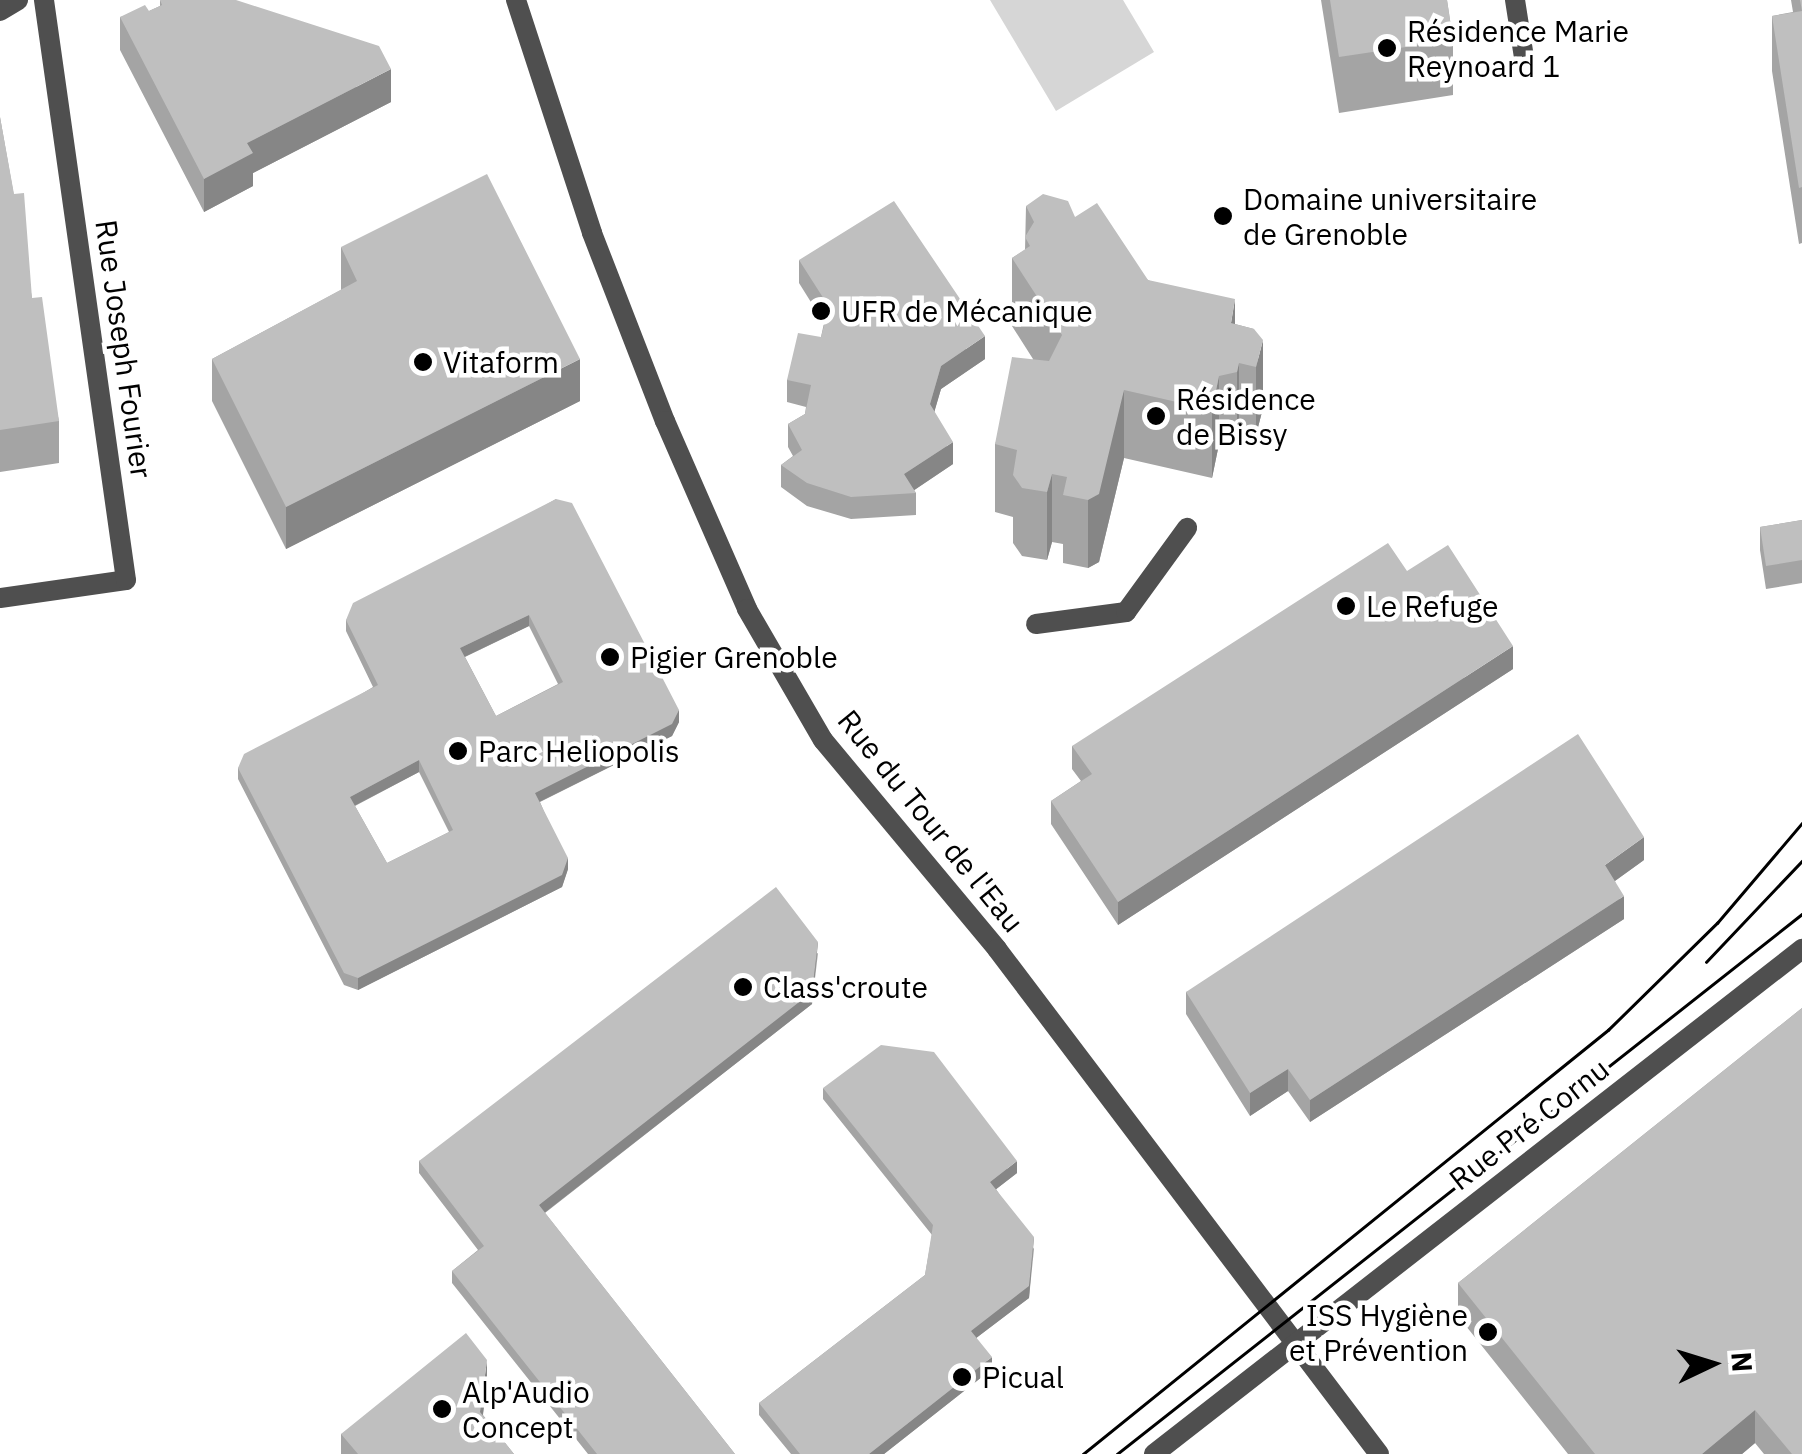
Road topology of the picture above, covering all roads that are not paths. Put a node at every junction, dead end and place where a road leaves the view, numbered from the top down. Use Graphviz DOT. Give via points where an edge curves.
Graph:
graph roads {
  1 [pos="18,0"];
  2 [pos="44,0"];
  3 [pos="516,0"];
  4 [pos="1515,0"];
  5 [pos="0,12"];
  6 [pos="1525,64"];
  7 [pos="1187,528"];
  8 [pos="0,598"];
  9 [pos="1036,624"];
  10 [pos="1802,949"];
  11 [pos="1292,1345"];
  12 [pos="1154,1454"];
  13 [pos="1379,1454"];
  1 -- 5 [label="street"];
  2 -- 8 [label="street, Rue Joseph Fourier" via="126,580"];
  3 -- 11 [label="street, Rue du Tour de l'Eau" via="592,233 747,609 823,740 997,949"];
  4 -- 6 [label="street"];
  7 -- 9 [label="street" via="1126,612"];
  10 -- 11 [label="street, Rue Pré Cornu"];
  11 -- 12 [label="street, Rue Pré Cornu"];
  11 -- 13 [label="street, Rue du Tour de l'Eau"];
}
